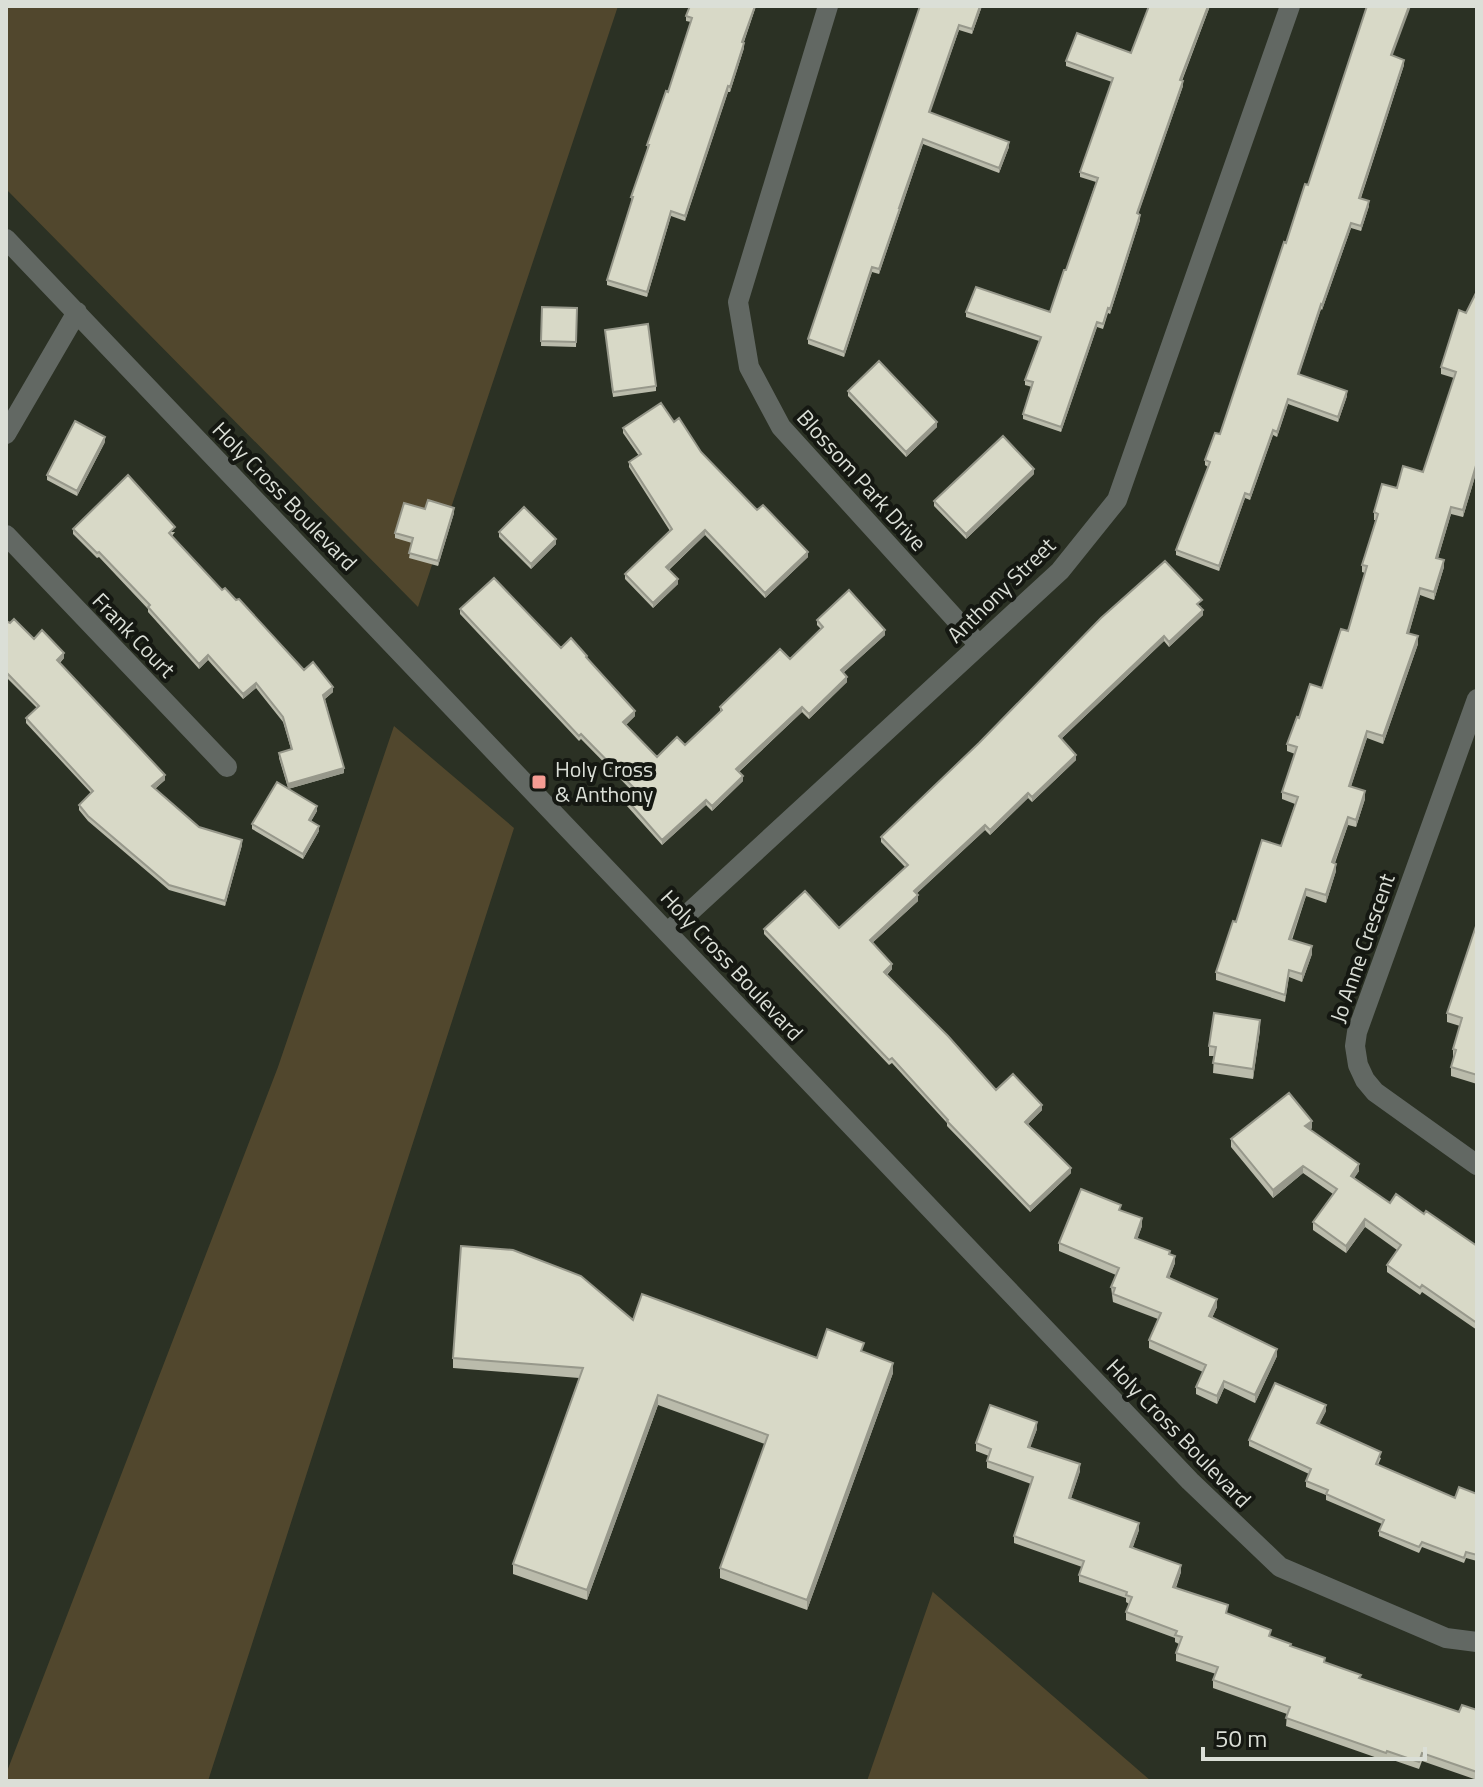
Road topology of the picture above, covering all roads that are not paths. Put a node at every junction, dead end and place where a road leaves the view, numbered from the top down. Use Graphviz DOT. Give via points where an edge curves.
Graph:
graph roads {
  1 [pos="828,6"];
  2 [pos="1290,6"];
  3 [pos="6,239"];
  4 [pos="77,312"];
  5 [pos="6,434"];
  6 [pos="6,535"];
  7 [pos="979,645"];
  8 [pos="1477,699"];
  9 [pos="227,767"];
  10 [pos="668,932"];
  11 [pos="1477,1165"];
  12 [pos="1477,1642"];
  1 -- 7 [label="street, Blossom Park Drive" via="738,302 749,367 781,427"];
  2 -- 7 [label="street, Anthony Street" via="1117,500 1060,571"];
  3 -- 4 [label="street, Holy Cross Boulevard"];
  4 -- 5 [label="street"];
  4 -- 10 [label="street, Holy Cross Boulevard"];
  6 -- 9 [label="street, Frank Court"];
  7 -- 10 [label="street, Anthony Street"];
  8 -- 11 [label="street, Jo Anne Crescent" via="1355,1046 1360,1070 1375,1092"];
  10 -- 12 [label="street, Holy Cross Boulevard" via="1190,1481 1280,1567 1446,1638"];
}
